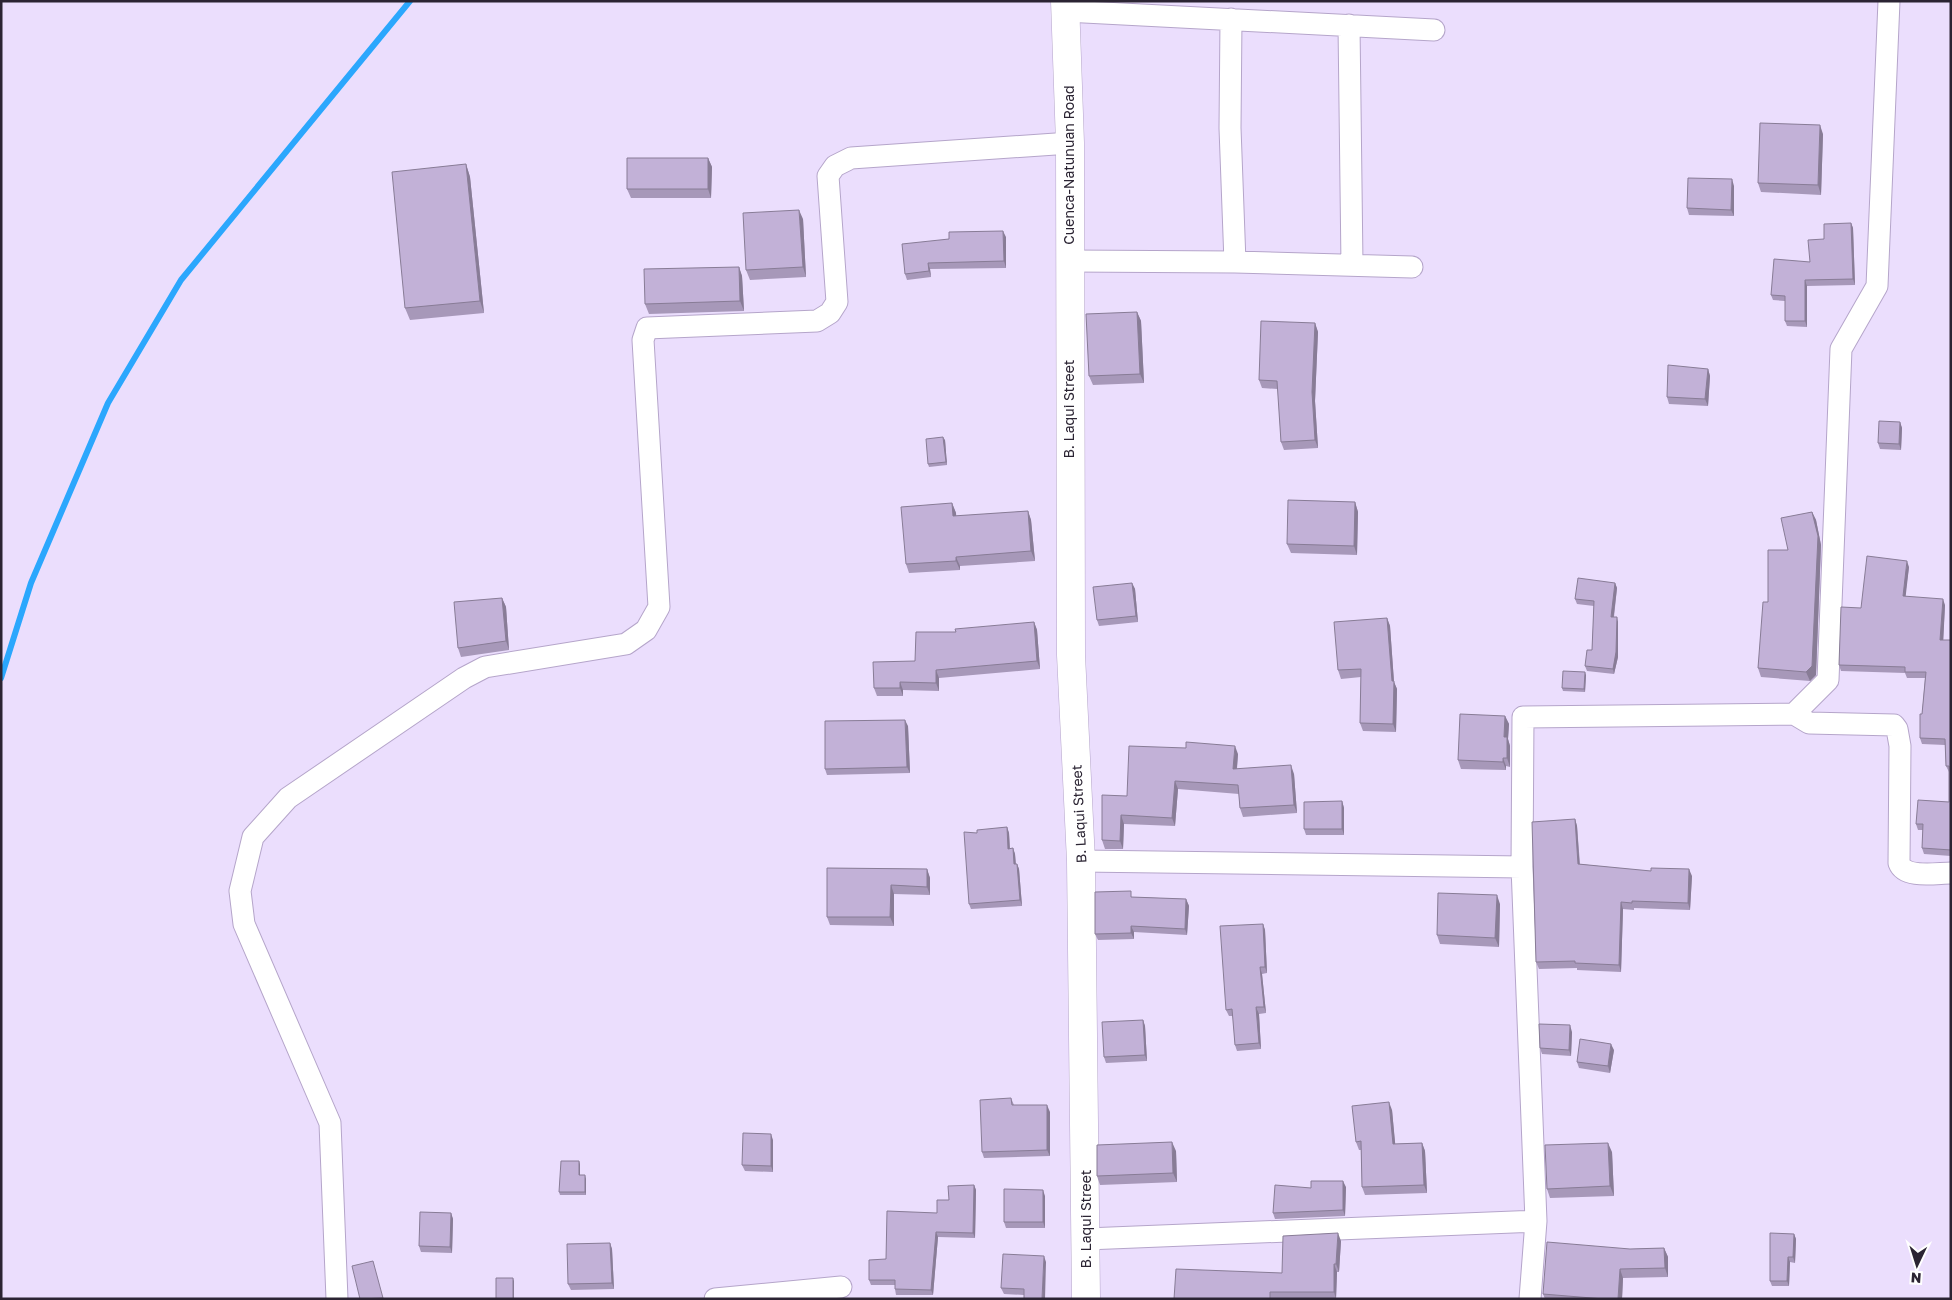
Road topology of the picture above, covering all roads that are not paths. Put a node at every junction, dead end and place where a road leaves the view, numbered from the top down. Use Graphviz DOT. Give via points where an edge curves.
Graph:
graph roads {
  1 [pos="1889,1"];
  2 [pos="1065,6"];
  3 [pos="1231,18"];
  4 [pos="1349,25"];
  5 [pos="1434,30"];
  6 [pos="1070,143"];
  7 [pos="1069,262"];
  8 [pos="1235,262"];
  9 [pos="1352,265"];
  10 [pos="1412,267"];
  11 [pos="1068,329"];
  12 [pos="1794,714"];
  13 [pos="1081,861"];
  14 [pos="1522,867"];
  15 [pos="1951,873"];
  16 [pos="1536,1221"];
  17 [pos="1086,1238"];
  18 [pos="841,1287"];
  19 [pos="337,1299"];
  20 [pos="715,1299"];
  21 [pos="1086,1299"];
  22 [pos="1530,1299"];
  1 -- 12 [label="street" via="1877,286 1841,349 1828,680"];
  2 -- 3 [label="street"];
  2 -- 6 [label="main road, Cuenca-Natunuan Road"];
  3 -- 4 [label="street"];
  3 -- 8 [label="street" via="1230,128"];
  4 -- 5 [label="street"];
  4 -- 9 [label="street"];
  6 -- 7 [label="main road, Cuenca-Natunuan Road"];
  6 -- 19 [label="street" via="852,158 835,166 828,176 837,302 830,313 817,321 647,328 643,340 659,607 646,630 626,644 485,667 464,678 288,798 253,837 240,891 244,924 330,1123"];
  7 -- 8 [label="street"];
  7 -- 11 [label="main road, Cuenca-Natunuan Road"];
  8 -- 9 [label="street"];
  9 -- 10 [label="street"];
  11 -- 13 [label="main road, B. Laqui Street" via="1071,655"];
  12 -- 14 [label="street" via="1523,717"];
  12 -- 15 [label="street" via="1809,723 1894,725 1900,746 1901,869 1907,872"];
  13 -- 14 [label="street"];
  13 -- 17 [label="main road, B. Laqui Street"];
  14 -- 16 [label="street"];
  16 -- 17 [label="street"];
  16 -- 22 [label="street"];
  17 -- 21 [label="main road, B. Laqui Street"];
  18 -- 20 [label="street"];
}
